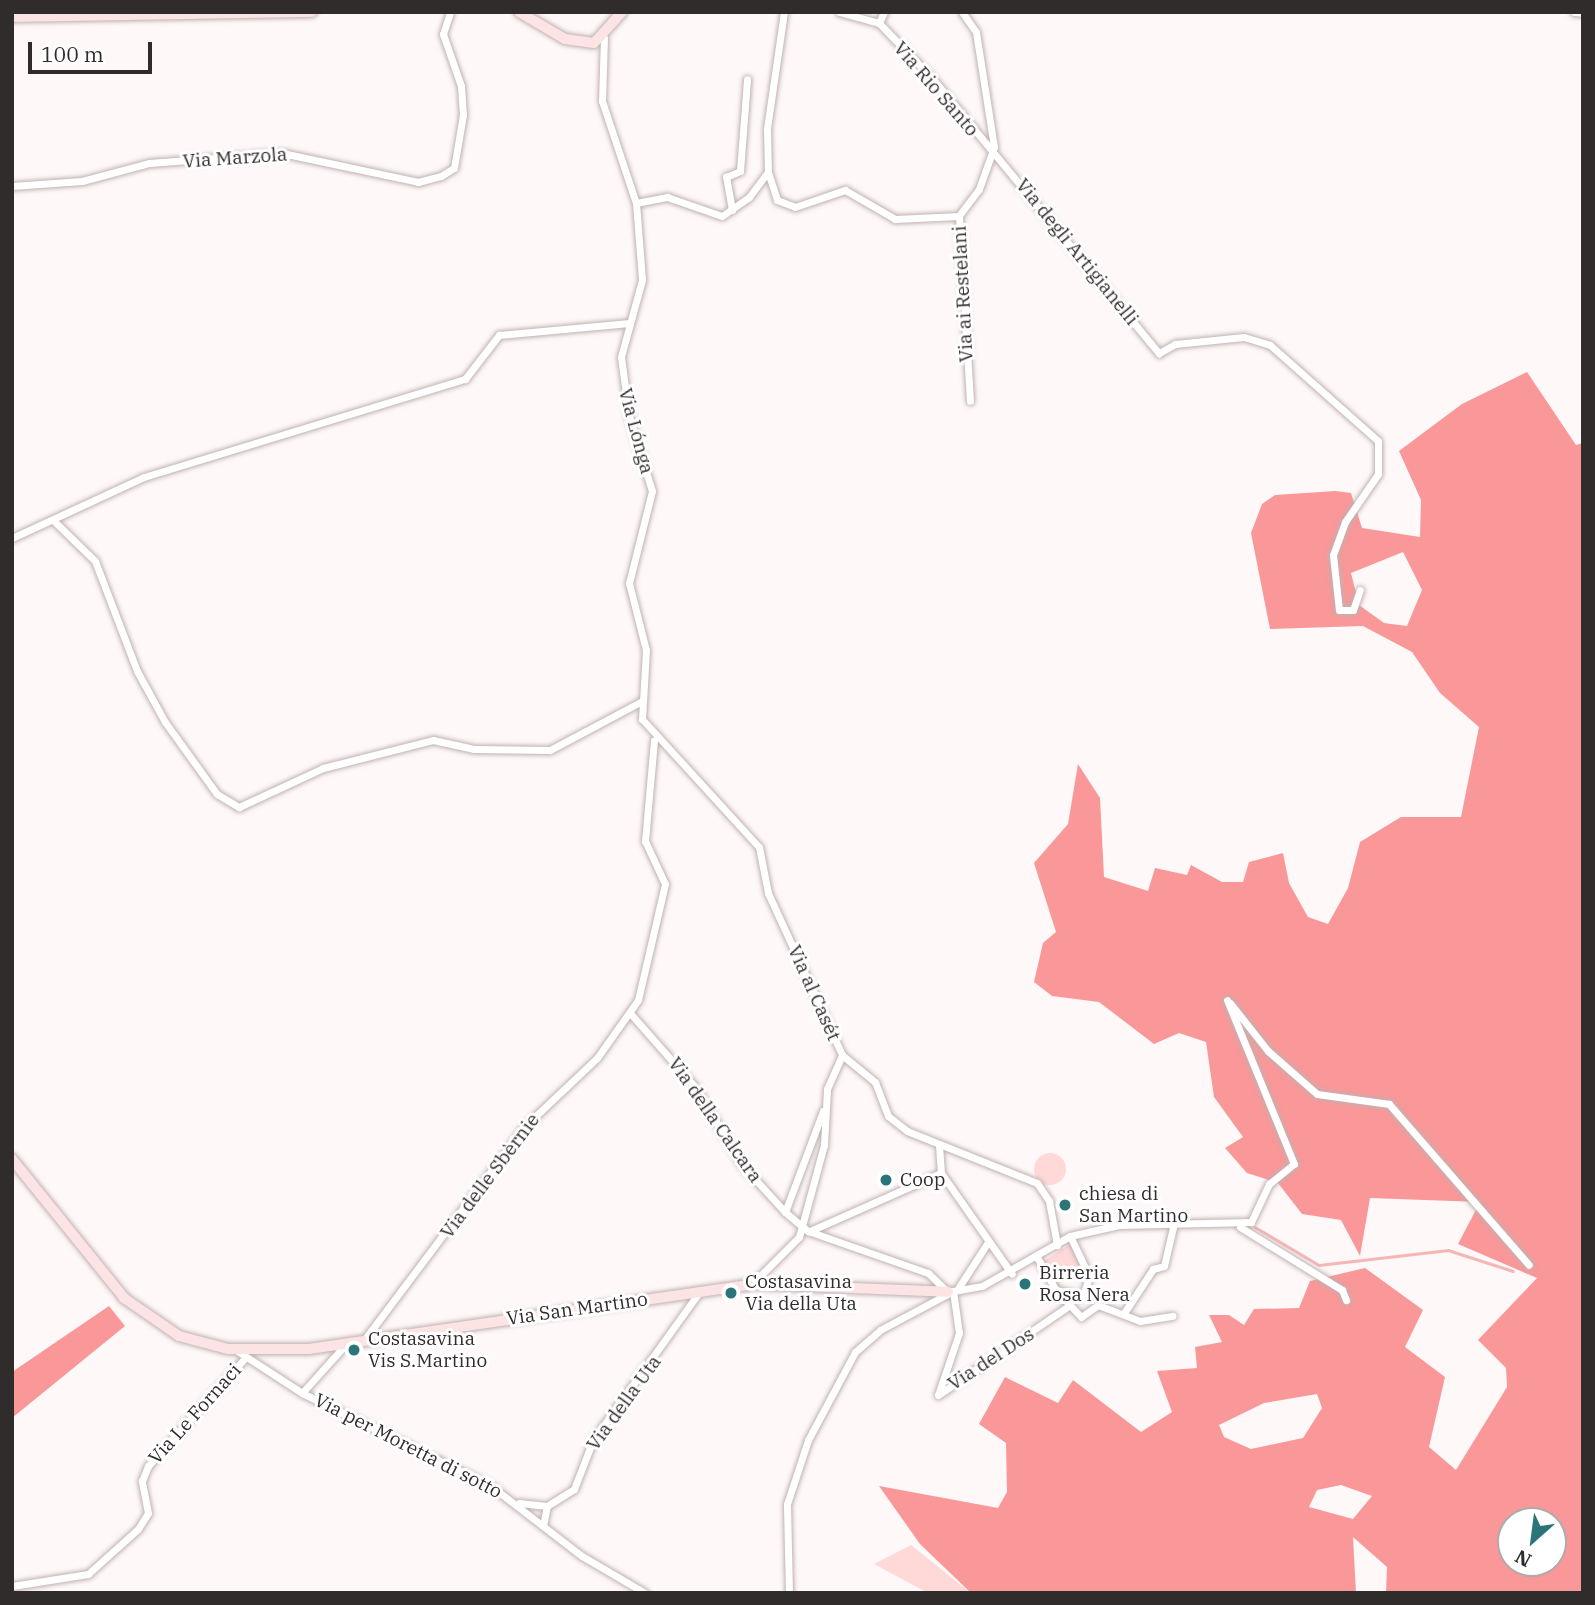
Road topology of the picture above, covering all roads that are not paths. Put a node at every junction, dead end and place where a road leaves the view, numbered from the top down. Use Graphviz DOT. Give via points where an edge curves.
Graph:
graph roads {
  1 [pos="312,12"];
  2 [pos="450,12"];
  3 [pos="519,12"];
  4 [pos="622,12"];
  5 [pos="784,12"];
  6 [pos="839,12"];
  7 [pos="884,12"];
  8 [pos="962,12"];
  9 [pos="1574,12"];
  10 [pos="1583,13"];
  11 [pos="12,17"];
  12 [pos="879,23"];
  13 [pos="604,38"];
  14 [pos="747,79"];
  15 [pos="993,154"];
  16 [pos="768,173"];
  17 [pos="12,186"];
  18 [pos="636,203"];
  19 [pos="732,210"];
  20 [pos="959,216"];
  21 [pos="629,323"];
  22 [pos="970,401"];
  23 [pos="55,522"];
  24 [pos="12,538"];
  25 [pos="1360,590"];
  26 [pos="642,701"];
  27 [pos="654,739"];
  28 [pos="630,1013"];
  29 [pos="842,1055"];
  30 [pos="825,1104"];
  31 [pos="939,1145"];
  32 [pos="12,1158"];
  33 [pos="941,1173"];
  34 [pos="785,1212"];
  35 [pos="1174,1223"];
  36 [pos="800,1225"];
  37 [pos="1240,1227"];
  38 [pos="808,1231"];
  39 [pos="1070,1236"];
  40 [pos="988,1242"];
  41 [pos="1057,1245"];
  42 [pos="1038,1259"];
  43 [pos="1529,1265"];
  44 [pos="1012,1274"];
  45 [pos="752,1284"];
  46 [pos="1056,1290"];
  47 [pos="700,1291"];
  48 [pos="953,1291"];
  49 [pos="1346,1300"];
  50 [pos="1067,1307"];
  51 [pos="1124,1313"];
  52 [pos="1173,1316"];
  53 [pos="363,1341"];
  54 [pos="346,1344"];
  55 [pos="236,1350"];
  56 [pos="244,1359"];
  57 [pos="302,1393"];
  58 [pos="518,1503"];
  59 [pos="547,1506"];
  60 [pos="543,1526"];
  61 [pos="12,1586"];
  62 [pos="645,1593"];
  63 [pos="789,1593"];
  1 -- 11 [label="street"];
  2 -- 17 [label="street, Via Marzola" via="443,34 461,86 463,116 454,168 418,182 282,153 149,163 82,181"];
  3 -- 13 [label="street" via="565,39"];
  4 -- 13 [label="street"];
  5 -- 16 [label="street" via="767,129"];
  6 -- 12 [label="street, Via Rio Santo"];
  7 -- 12 [label="street"];
  8 -- 15 [label="street" via="976,32"];
  9 -- 10 [label="street"];
  12 -- 15 [label="street, Via Rio Santo"];
  13 -- 18 [label="street, Via Lónga" via="602,101"];
  14 -- 19 [label="street" via="740,171 726,177"];
  15 -- 20 [label="street, Via ai Restelani"];
  15 -- 25 [label="street, Via degli Artigianelli" via="1159,353 1175,344 1244,337 1270,345 1378,441 1378,474 1345,522 1333,555 1339,610 1353,610"];
  16 -- 19 [label="street"];
  16 -- 20 [label="street" via="777,200 788,208 845,190 895,219"];
  18 -- 19 [label="street" via="667,197 707,214"];
  18 -- 21 [label="street, Via Lónga" via="642,280"];
  20 -- 22 [label="street, Via ai Restelani"];
  21 -- 23 [label="street" via="499,335 466,379 144,477"];
  21 -- 26 [label="street, Via Lónga" via="622,386 652,491 629,583 646,650"];
  23 -- 24 [label="street"];
  23 -- 26 [label="street" via="95,561 136,671 227,803 248,806 323,768 433,740 474,749 550,750"];
  26 -- 27 [label="street, Via Lónga" via="642,719"];
  27 -- 28 [label="street, Via delle Sbèrnie" via="645,841 665,884"];
  27 -- 29 [label="street, Via al Casét" via="759,847 768,893"];
  28 -- 34 [label="street, Via della Calcara" via="696,1088 742,1165"];
  28 -- 53 [label="street, Via delle Sbèrnie" via="597,1058 524,1127"];
  29 -- 30 [label="street"];
  29 -- 31 [label="street, Via al Casét" via="875,1082 888,1116"];
  30 -- 34 [label="street"];
  30 -- 36 [label="street" via="824,1145"];
  31 -- 33 [label="street"];
  31 -- 41 [label="street, Via al Casét" via="1037,1183"];
  32 -- 55 [label="street, Via San Martino" via="109,1284 141,1312 179,1336"];
  33 -- 38 [label="street"];
  33 -- 40 [label="street"];
  34 -- 36 [label="street, Via della Calcara"];
  35 -- 37 [label="street" via="1215,1220"];
  35 -- 39 [label="street"];
  35 -- 51 [label="street" via="1164,1266 1153,1269"];
  36 -- 38 [label="street, Via della Calcara"];
  36 -- 45 [label="street" via="799,1237"];
  37 -- 43 [label="street" via="1257,1215 1269,1184 1294,1164 1227,1000 1268,1051 1317,1094 1389,1104"];
  37 -- 49 [label="street" via="1342,1290"];
  38 -- 48 [label="street, Via della Calcara" via="928,1273"];
  39 -- 41 [label="street, Via San Martino"];
  39 -- 46 [label="street" via="1089,1276 1083,1296"];
  40 -- 44 [label="street"];
  40 -- 48 [label="street"];
  41 -- 42 [label="street, Via San Martino"];
  42 -- 44 [label="street, Via San Martino"];
  42 -- 46 [label="street"];
  44 -- 48 [label="street, Via San Martino"];
  45 -- 47 [label="street, Via San Martino"];
  45 -- 48 [label="street, Via San Martino"];
  46 -- 50 [label="street"];
  47 -- 53 [label="street, Via San Martino"];
  47 -- 59 [label="street, Via della Uta" via="593,1440 574,1489"];
  48 -- 50 [label="street, Via del Dos" via="959,1333 938,1395"];
  48 -- 63 [label="street" via="880,1330 855,1352 808,1440 787,1504"];
  50 -- 51 [label="street" via="1081,1317 1098,1305"];
  51 -- 52 [label="street" via="1140,1321"];
  53 -- 54 [label="street, Via San Martino"];
  54 -- 55 [label="street, Via San Martino"];
  54 -- 57 [label="street"];
  55 -- 56 [label="street, Via per Moretta di sotto"];
  56 -- 57 [label="street, Via per Moretta di sotto"];
  56 -- 61 [label="street, Via Le Fornaci" via="148,1466 142,1481 148,1513 138,1529 88,1574"];
  57 -- 58 [label="street, Via per Moretta di sotto"];
  58 -- 59 [label="street"];
  58 -- 60 [label="street, Via per Moretta di sotto"];
  59 -- 60 [label="street"];
  60 -- 62 [label="street, Via per Moretta di sotto"];
}
